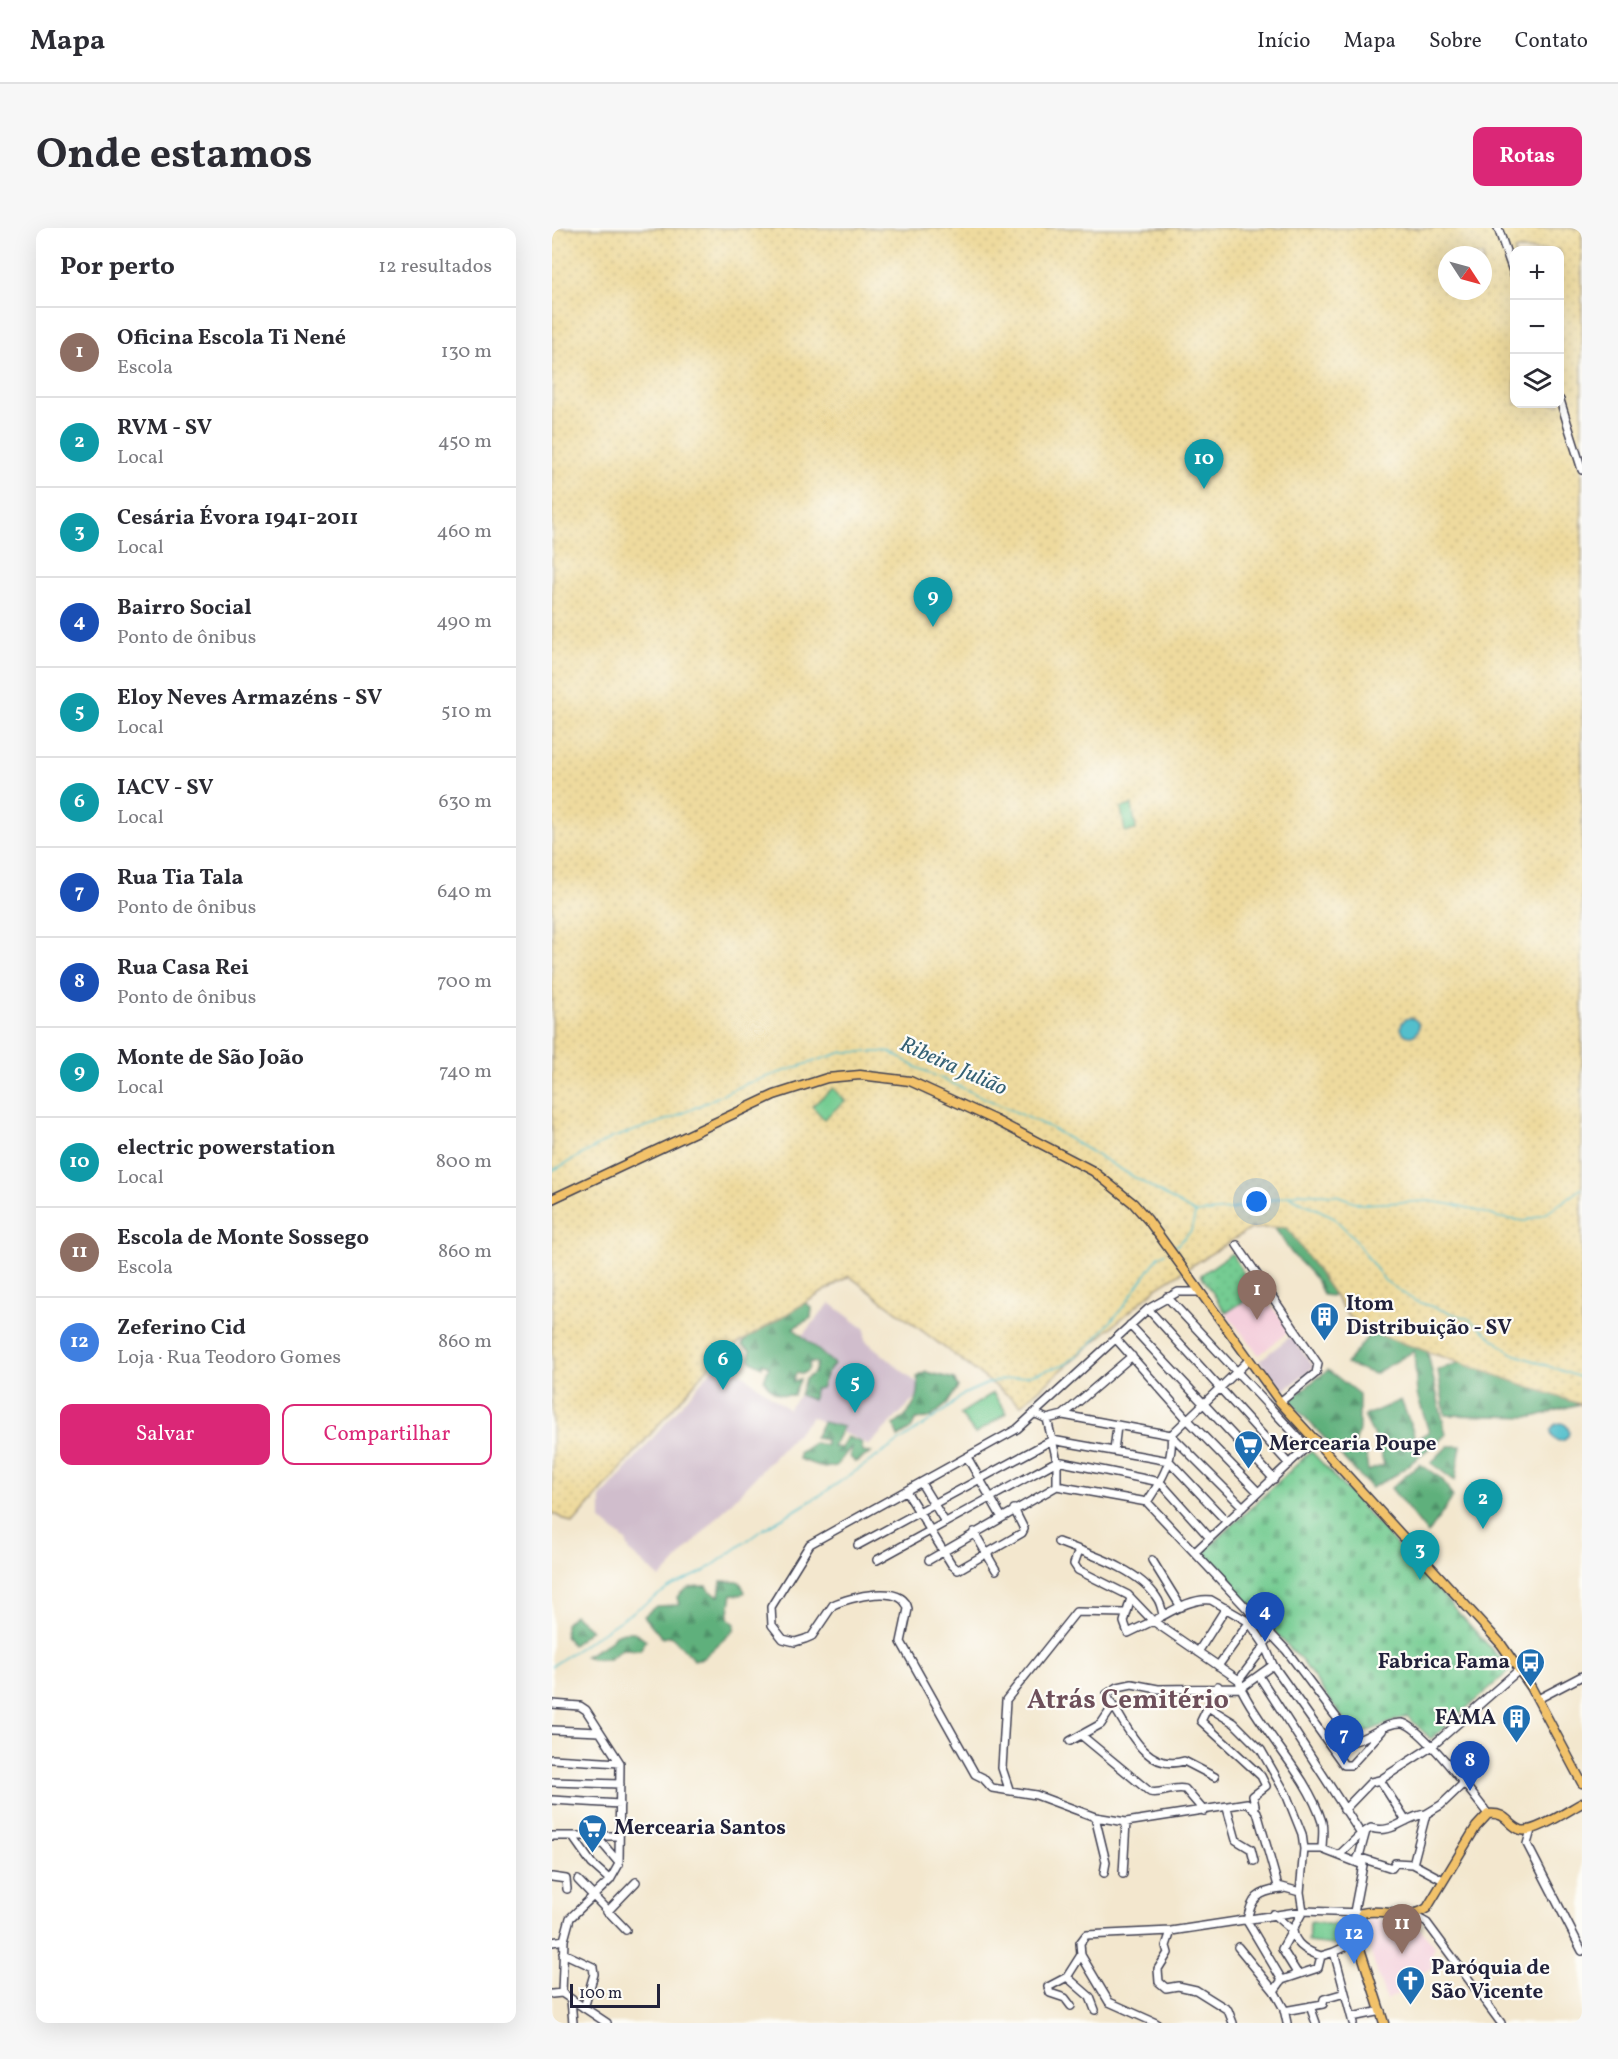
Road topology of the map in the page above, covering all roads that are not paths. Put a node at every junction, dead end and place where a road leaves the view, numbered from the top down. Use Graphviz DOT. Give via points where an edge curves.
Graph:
graph roads {
  1 [pos="1498,228"];
  2 [pos="1510,263"];
  3 [pos="1563,408"];
  4 [pos="1582,470"];
  5 [pos="552,1199"];
  6 [pos="1236,1245"];
  7 [pos="1200,1292"];
  8 [pos="1167,1297"];
  9 [pos="1148,1309"];
  10 [pos="1130,1325"];
  11 [pos="1116,1339"];
  12 [pos="1132,1356"];
  13 [pos="1249,1360"];
  14 [pos="1237,1371"];
  15 [pos="1219,1388"];
  16 [pos="1280,1402"];
  17 [pos="1202,1404"];
  18 [pos="1034,1413"];
  19 [pos="1063,1415"];
  20 [pos="1047,1419"];
  21 [pos="1187,1419"];
  22 [pos="1118,1426"];
  23 [pos="1171,1435"];
  24 [pos="1315,1439"];
  25 [pos="1052,1440"];
  26 [pos="1307,1447"];
  27 [pos="1113,1451"];
  28 [pos="967,1457"];
  29 [pos="1057,1461"];
  30 [pos="1169,1461"];
  31 [pos="1289,1464"];
  32 [pos="980,1478"];
  33 [pos="1274,1479"];
  34 [pos="1160,1482"];
  35 [pos="921,1483"];
  36 [pos="1058,1486"];
  37 [pos="906,1491"];
  38 [pos="1258,1492"];
  39 [pos="990,1496"];
  40 [pos="1147,1502"];
  41 [pos="934,1503"];
  42 [pos="1243,1507"];
  43 [pos="1014,1509"];
  44 [pos="919,1512"];
  45 [pos="1001,1516"];
  46 [pos="945,1522"];
  47 [pos="1227,1522"];
  48 [pos="931,1530"];
  49 [pos="974,1532"];
  50 [pos="1210,1538"];
  51 [pos="1058,1542"];
  52 [pos="858,1545"];
  53 [pos="1079,1550"];
  54 [pos="944,1551"];
  55 [pos="1195,1552"];
  56 [pos="987,1554"];
  57 [pos="877,1560"];
  58 [pos="929,1560"];
  59 [pos="1152,1560"];
  60 [pos="996,1569"];
  61 [pos="1131,1598"];
  62 [pos="1181,1607"];
  63 [pos="1226,1608"];
  64 [pos="1125,1613"];
  65 [pos="1163,1616"];
  66 [pos="1252,1619"];
  67 [pos="1153,1621"];
  68 [pos="1272,1635"];
  69 [pos="1264,1646"];
  70 [pos="1198,1652"];
  71 [pos="1273,1665"];
  72 [pos="1218,1666"];
  73 [pos="1520,1669"];
  74 [pos="1259,1676"];
  75 [pos="1582,1676"];
  76 [pos="1240,1684"];
  77 [pos="1218,1686"];
  78 [pos="1538,1700"];
  79 [pos="552,1704"];
  80 [pos="1113,1706"];
  81 [pos="1208,1707"];
  82 [pos="1385,1727"];
  83 [pos="552,1730"];
  84 [pos="600,1732"];
  85 [pos="1081,1735"];
  86 [pos="1070,1742"];
  87 [pos="1431,1747"];
  88 [pos="552,1759"];
  89 [pos="620,1763"];
  90 [pos="1215,1776"];
  91 [pos="1380,1780"];
  92 [pos="552,1782"];
  93 [pos="1464,1783"];
  94 [pos="1582,1783"];
  95 [pos="620,1784"];
  96 [pos="1009,1789"];
  97 [pos="552,1800"];
  98 [pos="1582,1803"];
  99 [pos="620,1804"];
  100 [pos="1227,1808"];
  101 [pos="1344,1810"];
  102 [pos="1204,1811"];
  103 [pos="1257,1812"];
  104 [pos="1426,1814"];
  105 [pos="1488,1814"];
  106 [pos="1095,1817"];
  107 [pos="1406,1821"];
  108 [pos="1126,1822"];
  109 [pos="1531,1830"];
  110 [pos="1363,1832"];
  111 [pos="552,1836"];
  112 [pos="596,1836"];
  113 [pos="619,1836"];
  114 [pos="573,1837"];
  115 [pos="1304,1849"];
  116 [pos="1322,1849"];
  117 [pos="1339,1855"];
  118 [pos="1358,1860"];
  119 [pos="1254,1861"];
  120 [pos="619,1863"];
  121 [pos="1413,1864"];
  122 [pos="1104,1873"];
  123 [pos="1123,1874"];
  124 [pos="552,1877"];
  125 [pos="578,1880"];
  126 [pos="610,1880"];
  127 [pos="1443,1880"];
  128 [pos="636,1882"];
  129 [pos="1286,1888"];
  130 [pos="567,1889"];
  131 [pos="1300,1892"];
  132 [pos="593,1897"];
  133 [pos="1426,1908"];
  134 [pos="1303,1911"];
  135 [pos="608,1912"];
  136 [pos="1358,1912"];
  137 [pos="1273,1914"];
  138 [pos="1413,1915"];
  139 [pos="1247,1921"];
  140 [pos="1426,1923"];
  141 [pos="626,1930"];
  142 [pos="1171,1931"];
  143 [pos="1293,1931"];
  144 [pos="564,1940"];
  145 [pos="1358,1941"];
  146 [pos="552,1942"];
  147 [pos="1238,1947"];
  148 [pos="1282,1949"];
  149 [pos="1582,1951"];
  150 [pos="1334,1952"];
  151 [pos="563,1953"];
  152 [pos="1081,1955"];
  153 [pos="1321,1956"];
  154 [pos="1269,1958"];
  155 [pos="1297,1973"];
  156 [pos="1068,1977"];
  157 [pos="1282,1980"];
  158 [pos="1274,1991"];
  159 [pos="1345,1993"];
  160 [pos="552,1994"];
  161 [pos="562,1994"];
  162 [pos="571,2000"];
  163 [pos="1071,2006"];
  164 [pos="1310,2006"];
  165 [pos="584,2008"];
  166 [pos="1095,2010"];
  167 [pos="1284,2011"];
  168 [pos="1381,2011"];
  169 [pos="1352,2020"];
  170 [pos="573,2023"];
  171 [pos="607,2023"];
  172 [pos="1156,2023"];
  173 [pos="1233,2023"];
  174 [pos="1287,2023"];
  175 [pos="1316,2023"];
  176 [pos="1384,2023"];
  177 [pos="1501,2023"];
  1 -- 2 [label="street"];
  3 -- 4 [label="street"];
  5 -- 7 [label="main road" via="774,1095 843,1075 893,1077 961,1103 1093,1171 1140,1211"];
  6 -- 16 [label="street" via="1318,1364 1316,1373"];
  7 -- 8 [label="street" via="1178,1292"];
  7 -- 13 [label="main road"];
  8 -- 9 [label="street"];
  8 -- 14 [label="street"];
  9 -- 10 [label="street"];
  9 -- 15 [label="street"];
  10 -- 11 [label="street"];
  10 -- 17 [label="street"];
  11 -- 12 [label="street"];
  11 -- 18 [label="street"];
  12 -- 19 [label="street"];
  12 -- 21 [label="street"];
  13 -- 14 [label="street"];
  13 -- 16 [label="main road"];
  14 -- 15 [label="street"];
  14 -- 26 [label="street"];
  15 -- 17 [label="street"];
  15 -- 31 [label="street"];
  16 -- 24 [label="main road"];
  17 -- 21 [label="street"];
  17 -- 33 [label="street"];
  18 -- 20 [label="street"];
  18 -- 28 [label="street" via="1017,1429"];
  19 -- 20 [label="street"];
  19 -- 22 [label="street"];
  20 -- 25 [label="street"];
  21 -- 23 [label="street"];
  21 -- 38 [label="street"];
  22 -- 23 [label="street"];
  22 -- 27 [label="street"];
  23 -- 30 [label="street" via="1173,1449"];
  23 -- 42 [label="street"];
  24 -- 26 [label="street"];
  24 -- 73 [label="main road"];
  25 -- 27 [label="street"];
  25 -- 29 [label="street"];
  25 -- 32 [label="street"];
  26 -- 31 [label="street"];
  27 -- 30 [label="street"];
  28 -- 32 [label="street"];
  28 -- 35 [label="street"];
  29 -- 34 [label="street"];
  29 -- 36 [label="street"];
  29 -- 39 [label="street"];
  30 -- 34 [label="street"];
  30 -- 47 [label="street"];
  31 -- 33 [label="street"];
  32 -- 39 [label="street"];
  32 -- 41 [label="street"];
  33 -- 38 [label="street"];
  34 -- 40 [label="street"];
  34 -- 50 [label="street"];
  35 -- 37 [label="street"];
  35 -- 41 [label="street"];
  36 -- 40 [label="street"];
  36 -- 43 [label="street"];
  37 -- 44 [label="street"];
  37 -- 96 [label="street" via="810,1544 771,1607 772,1625 783,1639 795,1642 812,1636 830,1608 838,1603 890,1593 903,1599 908,1609 901,1641 929,1693 975,1774 992,1788"];
  38 -- 42 [label="street"];
  39 -- 45 [label="street"];
  39 -- 46 [label="street"];
  40 -- 55 [label="street"];
  41 -- 44 [label="street"];
  41 -- 46 [label="street"];
  42 -- 47 [label="street"];
  43 -- 45 [label="street"];
  43 -- 56 [label="street" via="1024,1529 1022,1533"];
  44 -- 48 [label="street"];
  44 -- 52 [label="street"];
  45 -- 49 [label="street"];
  46 -- 48 [label="street"];
  47 -- 50 [label="street"];
  48 -- 54 [label="street"];
  48 -- 57 [label="street"];
  49 -- 54 [label="street"];
  49 -- 56 [label="street"];
  50 -- 55 [label="street"];
  51 -- 53 [label="street"];
  53 -- 61 [label="street" via="1074,1563 1078,1570 1106,1581"];
  53 -- 65 [label="street" via="1104,1559 1148,1587 1158,1598"];
  54 -- 56 [label="street" via="958,1570"];
  54 -- 58 [label="street"];
  55 -- 66 [label="street"];
  56 -- 60 [label="street"];
  59 -- 62 [label="street"];
  61 -- 64 [label="street"];
  61 -- 67 [label="street"];
  62 -- 63 [label="street" via="1204,1599"];
  62 -- 65 [label="street"];
  63 -- 66 [label="street"];
  63 -- 70 [label="street"];
  64 -- 67 [label="street" via="1128,1633"];
  64 -- 96 [label="street" via="1076,1612 1006,1700 1002,1768"];
  65 -- 67 [label="street"];
  66 -- 68 [label="street"];
  66 -- 69 [label="street"];
  66 -- 72 [label="street"];
  67 -- 70 [label="street"];
  68 -- 69 [label="street"];
  68 -- 82 [label="street" via="1354,1741"];
  69 -- 71 [label="street"];
  69 -- 76 [label="street"];
  70 -- 72 [label="street"];
  71 -- 74 [label="street"];
  71 -- 82 [label="street" via="1344,1765 1351,1765"];
  72 -- 76 [label="street"];
  73 -- 78 [label="main road"];
  73 -- 87 [label="street"];
  74 -- 76 [label="street"];
  74 -- 101 [label="street"];
  75 -- 78 [label="street"];
  76 -- 77 [label="street"];
  76 -- 116 [label="street" via="1322,1823"];
  77 -- 80 [label="street" via="1158,1689 1132,1684 1107,1694"];
  77 -- 81 [label="street"];
  78 -- 94 [label="main road"];
  79 -- 84 [label="street" via="580,1706 591,1715"];
  80 -- 85 [label="street" via="1101,1724"];
  80 -- 90 [label="street" via="1131,1736 1152,1758 1175,1764 1184,1761"];
  81 -- 103 [label="street" via="1202,1723 1251,1764 1266,1786 1252,1796"];
  81 -- 115 [label="street" via="1234,1723 1262,1750 1286,1794 1302,1833"];
  82 -- 87 [label="street" via="1408,1725"];
  83 -- 84 [label="street"];
  84 -- 89 [label="street"];
  85 -- 86 [label="street"];
  85 -- 102 [label="street" via="1150,1792 1185,1789"];
  87 -- 91 [label="street"];
  87 -- 93 [label="street"];
  88 -- 89 [label="street"];
  89 -- 95 [label="street"];
  91 -- 101 [label="street" via="1371,1782"];
  91 -- 107 [label="street"];
  92 -- 95 [label="street"];
  93 -- 104 [label="street"];
  93 -- 105 [label="street"];
  95 -- 99 [label="street"];
  96 -- 106 [label="street"];
  97 -- 99 [label="street"];
  98 -- 109 [label="main road"];
  99 -- 113 [label="street"];
  100 -- 102 [label="street"];
  100 -- 103 [label="street" via="1247,1803"];
  100 -- 119 [label="street" via="1236,1840 1251,1849"];
  101 -- 110 [label="street"];
  102 -- 108 [label="street"];
  103 -- 129 [label="street" via="1278,1886"];
  104 -- 107 [label="street"];
  104 -- 121 [label="street"];
  105 -- 109 [label="main road" via="1503,1816 1517,1828"];
  105 -- 127 [label="main road"];
  106 -- 108 [label="street"];
  106 -- 122 [label="street" via="1106,1862"];
  107 -- 110 [label="street" via="1382,1831 1371,1828"];
  108 -- 123 [label="street"];
  109 -- 149 [label="street" via="1527,1844"];
  110 -- 117 [label="street"];
  110 -- 118 [label="street"];
  111 -- 114 [label="street"];
  112 -- 113 [label="street"];
  112 -- 114 [label="street"];
  112 -- 120 [label="street"];
  113 -- 120 [label="street"];
  114 -- 126 [label="street" via="592,1864"];
  115 -- 116 [label="street"];
  115 -- 131 [label="street"];
  116 -- 117 [label="street"];
  117 -- 118 [label="street"];
  118 -- 121 [label="street" via="1392,1868 1395,1863"];
  118 -- 136 [label="street" via="1363,1865"];
  120 -- 126 [label="street"];
  121 -- 127 [label="street"];
  124 -- 130 [label="street" via="566,1879"];
  125 -- 132 [label="street"];
  126 -- 132 [label="street"];
  127 -- 133 [label="main road"];
  128 -- 135 [label="street"];
  129 -- 131 [label="street"];
  129 -- 139 [label="street" via="1256,1896"];
  131 -- 134 [label="street"];
  132 -- 135 [label="street"];
  132 -- 144 [label="street" via="570,1918"];
  133 -- 138 [label="main road"];
  133 -- 140 [label="street"];
  134 -- 136 [label="street"];
  134 -- 137 [label="street"];
  134 -- 143 [label="street"];
  135 -- 141 [label="street"];
  136 -- 138 [label="main road"];
  136 -- 145 [label="main road" via="1354,1930"];
  137 -- 139 [label="street"];
  137 -- 143 [label="street"];
  138 -- 140 [label="street"];
  139 -- 142 [label="street"];
  139 -- 154 [label="street"];
  140 -- 177 [label="street"];
  142 -- 152 [label="street" via="1086,1935 1080,1943"];
  142 -- 173 [label="street" via="1168,1953 1158,1969 1159,1982 1166,1988 1196,1990 1228,2010"];
  143 -- 148 [label="street"];
  143 -- 153 [label="street" via="1301,1946"];
  144 -- 146 [label="street"];
  144 -- 151 [label="street"];
  145 -- 150 [label="street"];
  145 -- 168 [label="main road"];
  147 -- 158 [label="street"];
  148 -- 154 [label="street"];
  148 -- 155 [label="street"];
  150 -- 153 [label="street"];
  150 -- 159 [label="street"];
  151 -- 161 [label="street"];
  151 -- 165 [label="street" via="593,1967"];
  152 -- 156 [label="street"];
  152 -- 172 [label="street" via="1109,2002"];
  153 -- 155 [label="street" via="1318,1968"];
  154 -- 157 [label="street"];
  155 -- 157 [label="street"];
  156 -- 163 [label="street" via="1048,1988"];
  156 -- 166 [label="street" via="1090,1997"];
  157 -- 158 [label="street"];
  158 -- 167 [label="street"];
  159 -- 164 [label="street"];
  159 -- 169 [label="street"];
  160 -- 161 [label="street"];
  161 -- 162 [label="street"];
  162 -- 165 [label="street"];
  162 -- 170 [label="street"];
  164 -- 167 [label="street"];
  164 -- 175 [label="street"];
  165 -- 171 [label="street"];
  167 -- 174 [label="street"];
  168 -- 169 [label="street"];
  168 -- 176 [label="main road"];
}
